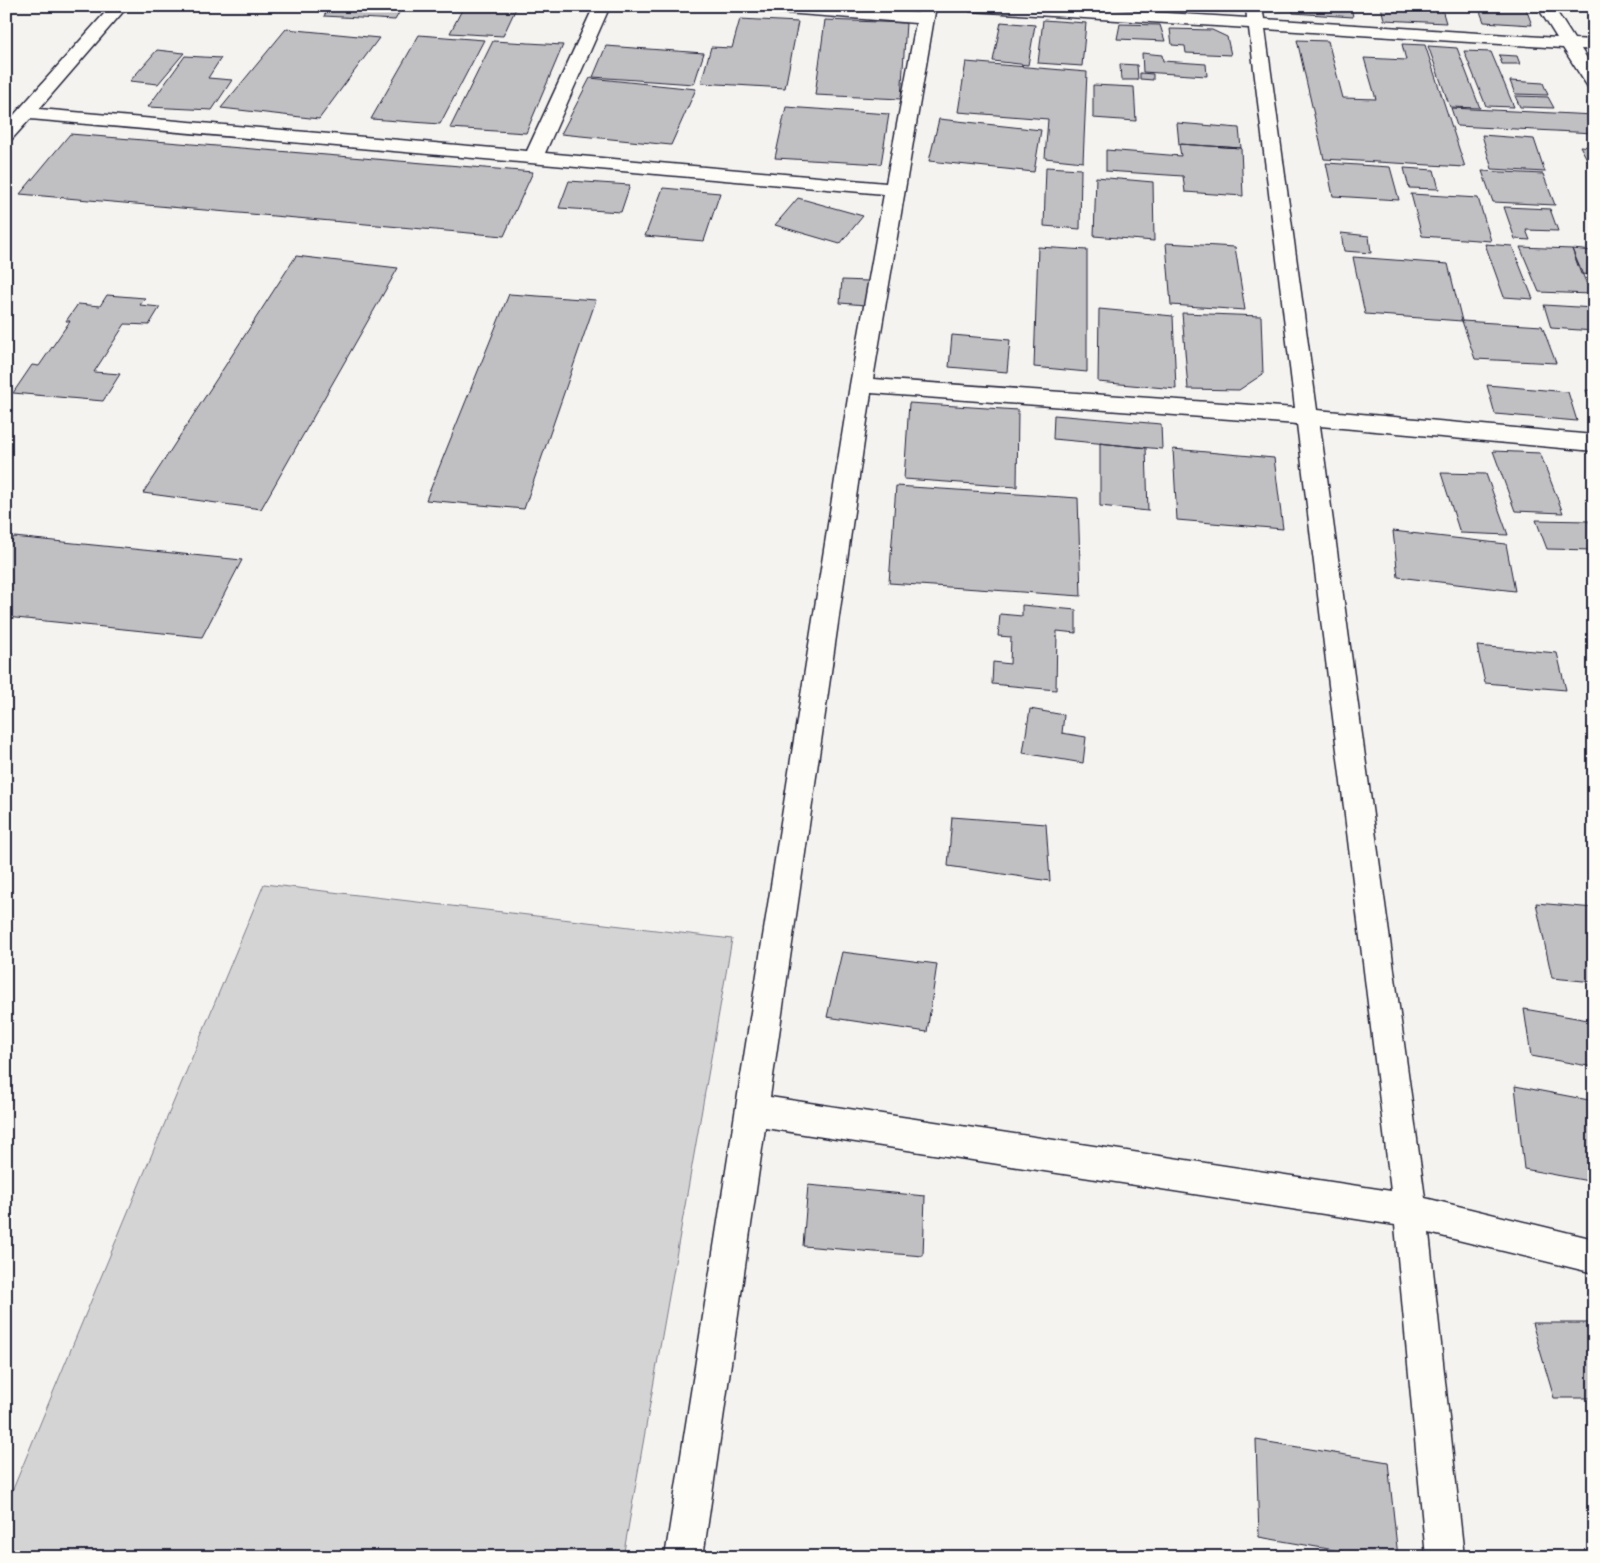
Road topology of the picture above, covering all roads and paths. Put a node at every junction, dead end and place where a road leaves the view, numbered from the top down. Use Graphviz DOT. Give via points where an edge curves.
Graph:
graph roads {
  1 [pos="120,6"];
  2 [pos="602,6"];
  3 [pos="759,6"];
  4 [pos="970,6"];
  5 [pos="1545,6"];
  6 [pos="928,13"];
  7 [pos="1256,16"];
  8 [pos="1568,44"];
  9 [pos="1594,45"];
  10 [pos="1594,83"];
  11 [pos="26,113"];
  12 [pos="6,135"];
  13 [pos="533,158"];
  14 [pos="894,189"];
  15 [pos="862,385"];
  16 [pos="1309,417"];
  17 [pos="1594,443"];
  18 [pos="752,1110"];
  19 [pos="1410,1211"];
  20 [pos="1594,1256"];
  21 [pos="684,1557"];
  22 [pos="1445,1557"];
  1 -- 11 [label="street"];
  2 -- 13 [label="street"];
  3 -- 6 [label="street"];
  4 -- 7 [label="street"];
  5 -- 8 [label="street"];
  6 -- 14 [label="street"];
  7 -- 8 [label="street"];
  7 -- 16 [label="street"];
  8 -- 9 [label="street"];
  8 -- 10 [label="street"];
  11 -- 12 [label="street"];
  11 -- 13 [label="street"];
  13 -- 14 [label="street"];
  14 -- 15 [label="street"];
  15 -- 16 [label="street"];
  15 -- 18 [label="street"];
  16 -- 17 [label="street"];
  16 -- 19 [label="street"];
  18 -- 19 [label="street"];
  18 -- 21 [label="street"];
  19 -- 20 [label="street"];
  19 -- 22 [label="street"];
}
